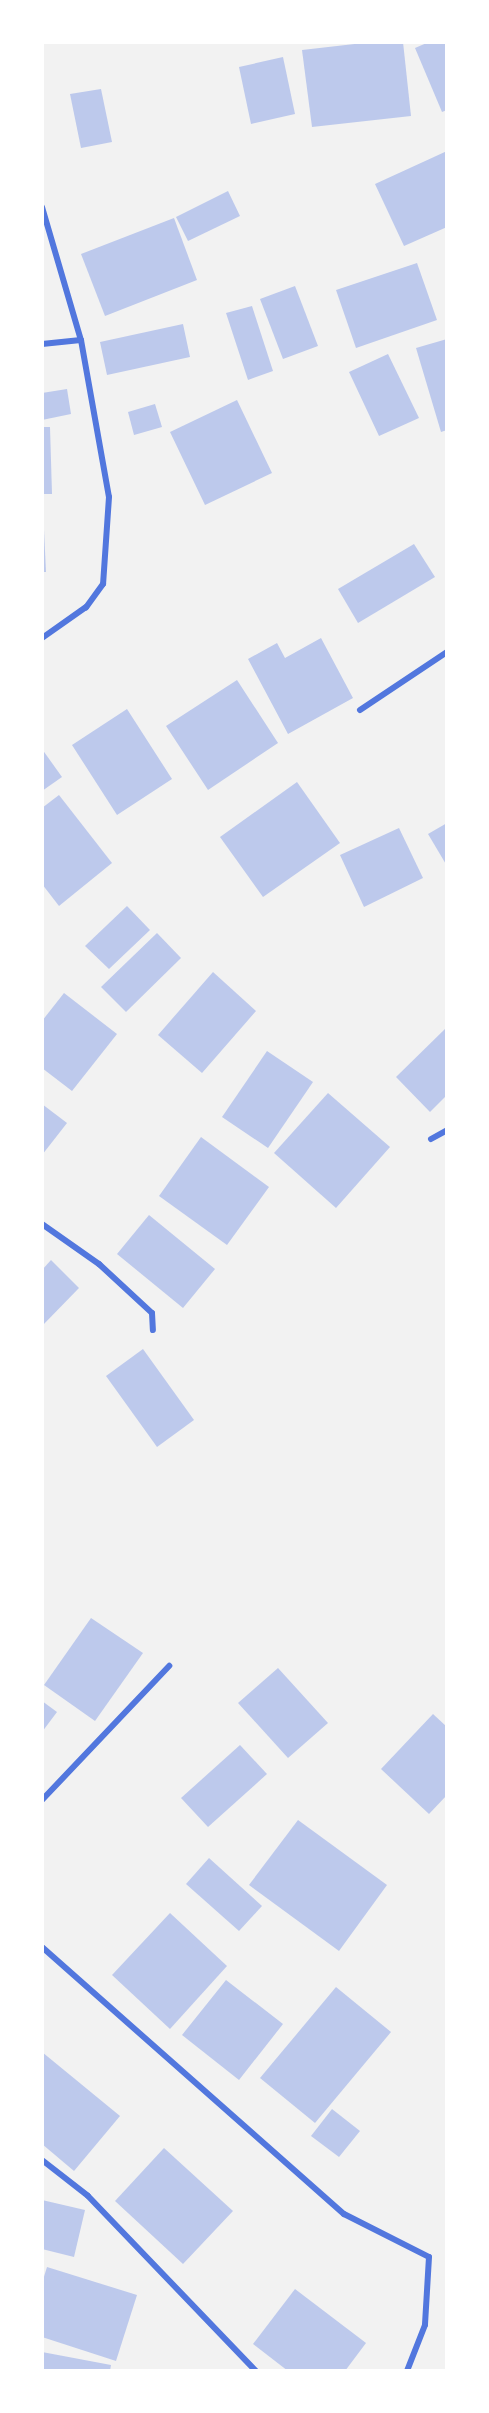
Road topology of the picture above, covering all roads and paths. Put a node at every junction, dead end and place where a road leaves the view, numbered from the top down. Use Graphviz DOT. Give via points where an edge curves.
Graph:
graph roads {
  1 [pos="42,207"];
  2 [pos="81,340"];
  3 [pos="42,344"];
  4 [pos="42,638"];
  5 [pos="447,652"];
  6 [pos="360,710"];
  7 [pos="447,1130"];
  8 [pos="431,1139"];
  9 [pos="42,1224"];
  10 [pos="153,1330"];
  11 [pos="169,1665"];
  12 [pos="42,1800"];
  13 [pos="42,1947"];
  14 [pos="42,2160"];
  15 [pos="256,2371"];
  16 [pos="407,2371"];
  1 -- 2 [label="street"];
  2 -- 3 [label="street"];
  2 -- 4 [label="street" via="110,497 103,584 86,607"];
  5 -- 6 [label="street"];
  7 -- 8 [label="street"];
  9 -- 10 [label="street" via="99,1264 152,1313"];
  11 -- 12 [label="street"];
  13 -- 16 [label="street" via="344,2214 429,2257 424,2325"];
  14 -- 15 [label="street" via="88,2196"];
}
